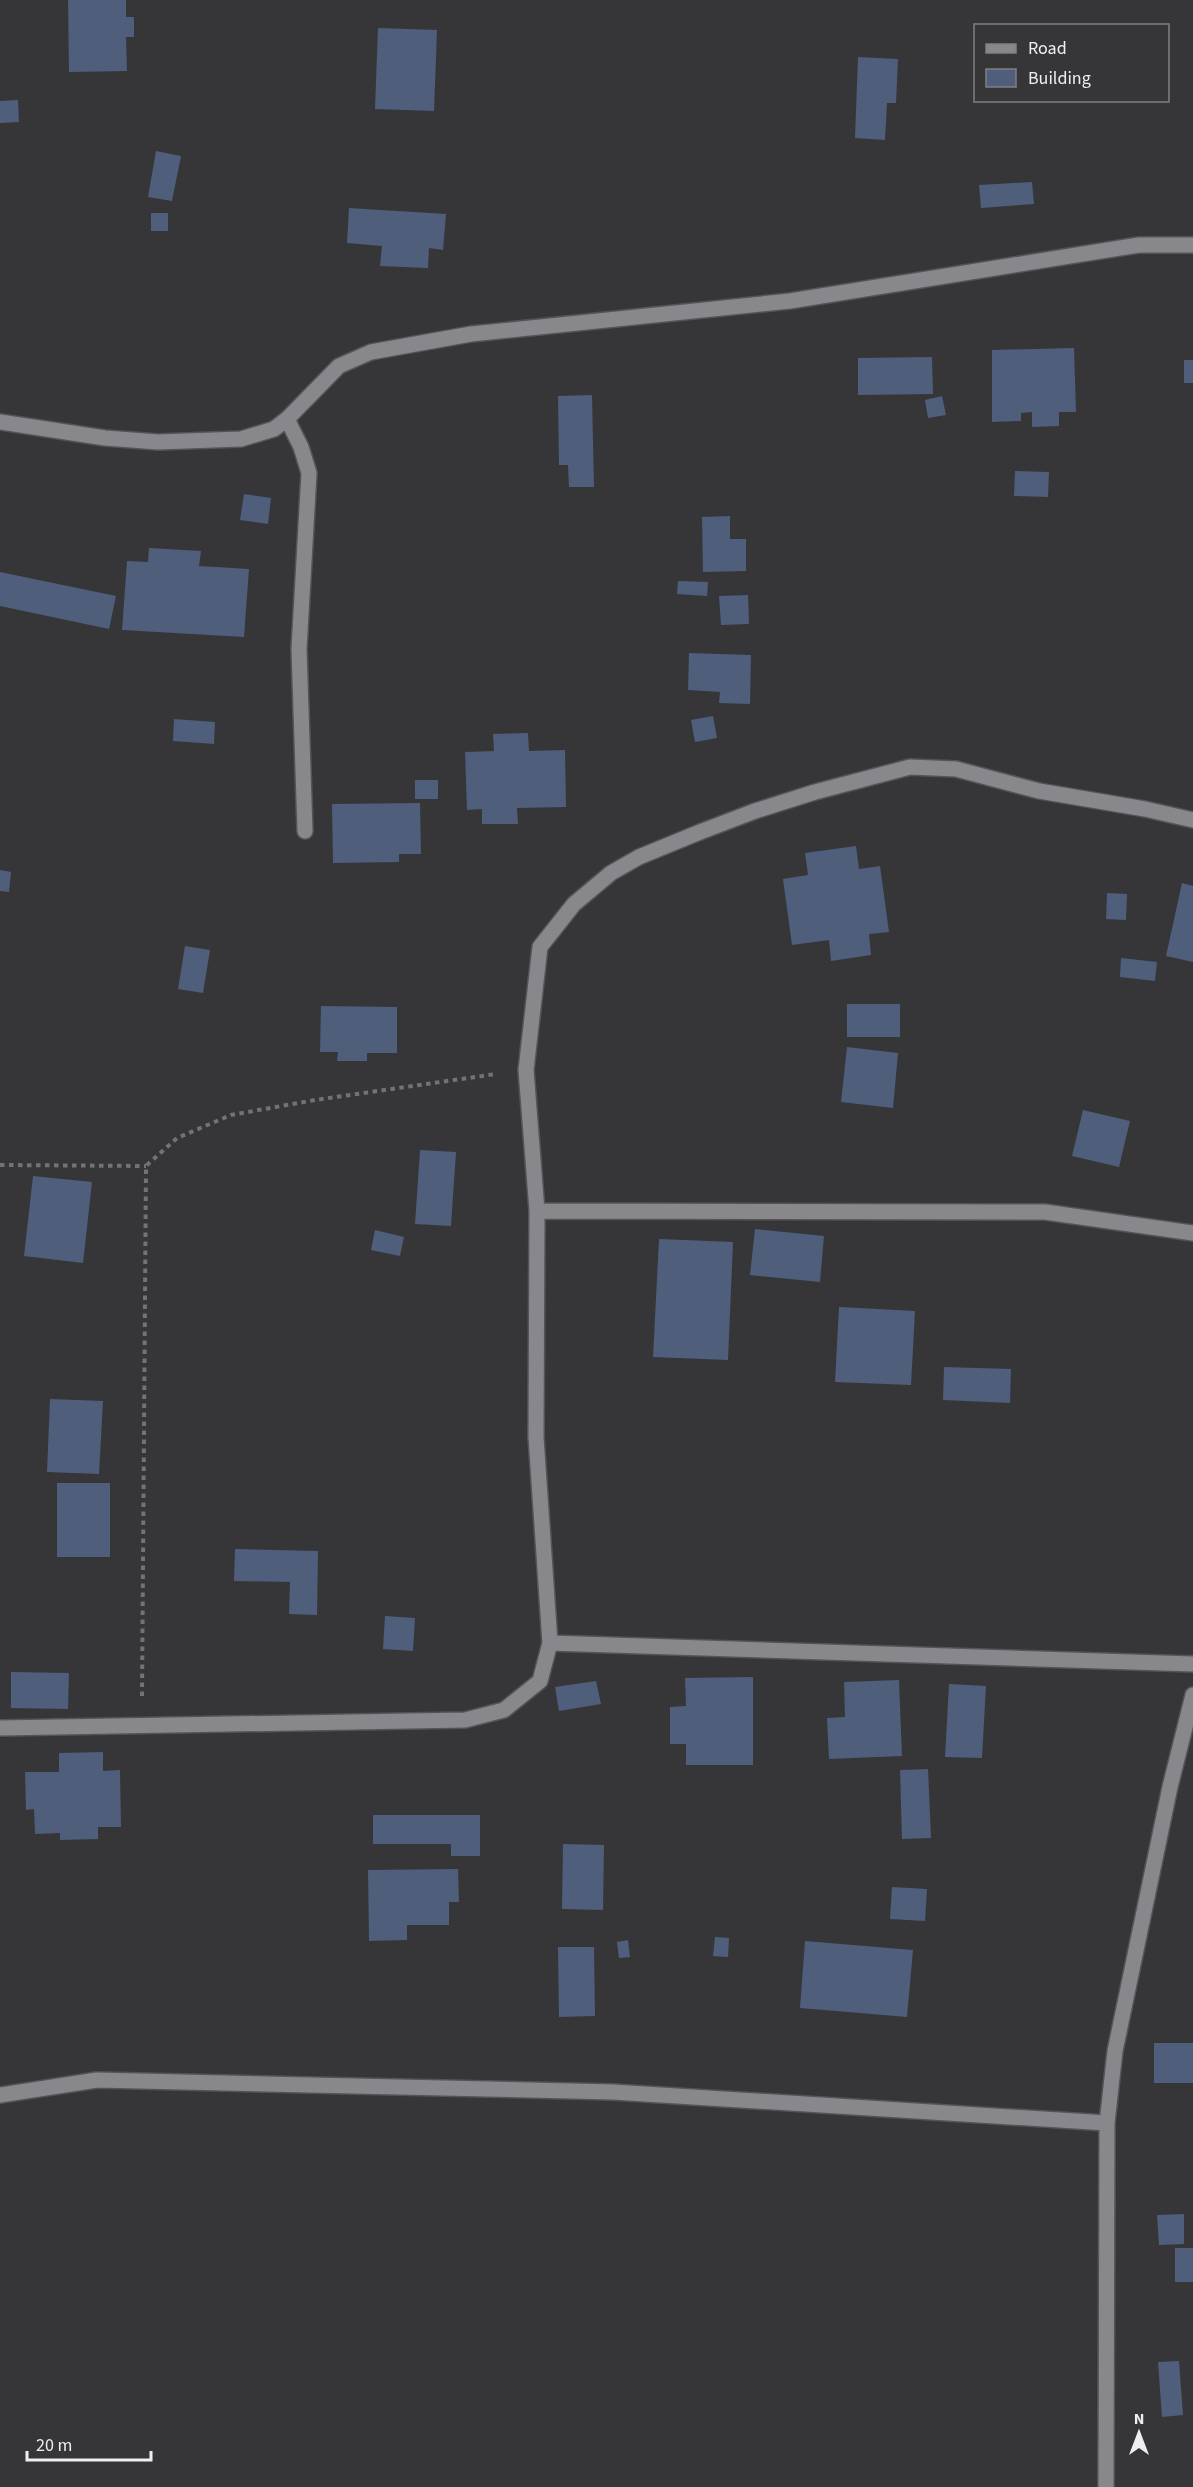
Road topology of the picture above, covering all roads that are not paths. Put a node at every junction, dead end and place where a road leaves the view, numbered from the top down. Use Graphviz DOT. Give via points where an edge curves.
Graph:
graph roads {
  1 [pos="1193,245"];
  2 [pos="287,419"];
  3 [pos="0,422"];
  4 [pos="1193,820"];
  5 [pos="305,831"];
  6 [pos="537,1211"];
  7 [pos="1193,1233"];
  8 [pos="550,1643"];
  9 [pos="1193,1664"];
  10 [pos="1193,1695"];
  11 [pos="0,1728"];
  12 [pos="0,2095"];
  13 [pos="1107,2123"];
  14 [pos="1106,2487"];
  1 -- 2 [label="street" via="1139,245 790,301 471,334 370,352 339,366"];
  2 -- 3 [label="street" via="274,429 241,439 158,442"];
  2 -- 5 [label="street" via="302,447 309,473 299,649"];
  4 -- 6 [label="street" via="1039,791 956,769 910,767 755,811 639,857 611,873 574,904 540,948 526,1070"];
  6 -- 7 [label="street" via="1046,1212"];
  6 -- 8 [label="street" via="536,1437"];
  8 -- 9 [label="street"];
  8 -- 11 [label="street" via="540,1681 504,1710 465,1719"];
  10 -- 13 [label="street" via="1114,2051"];
  12 -- 13 [label="street" via="97,2080 531,2090"];
  13 -- 14 [label="street"];
}
